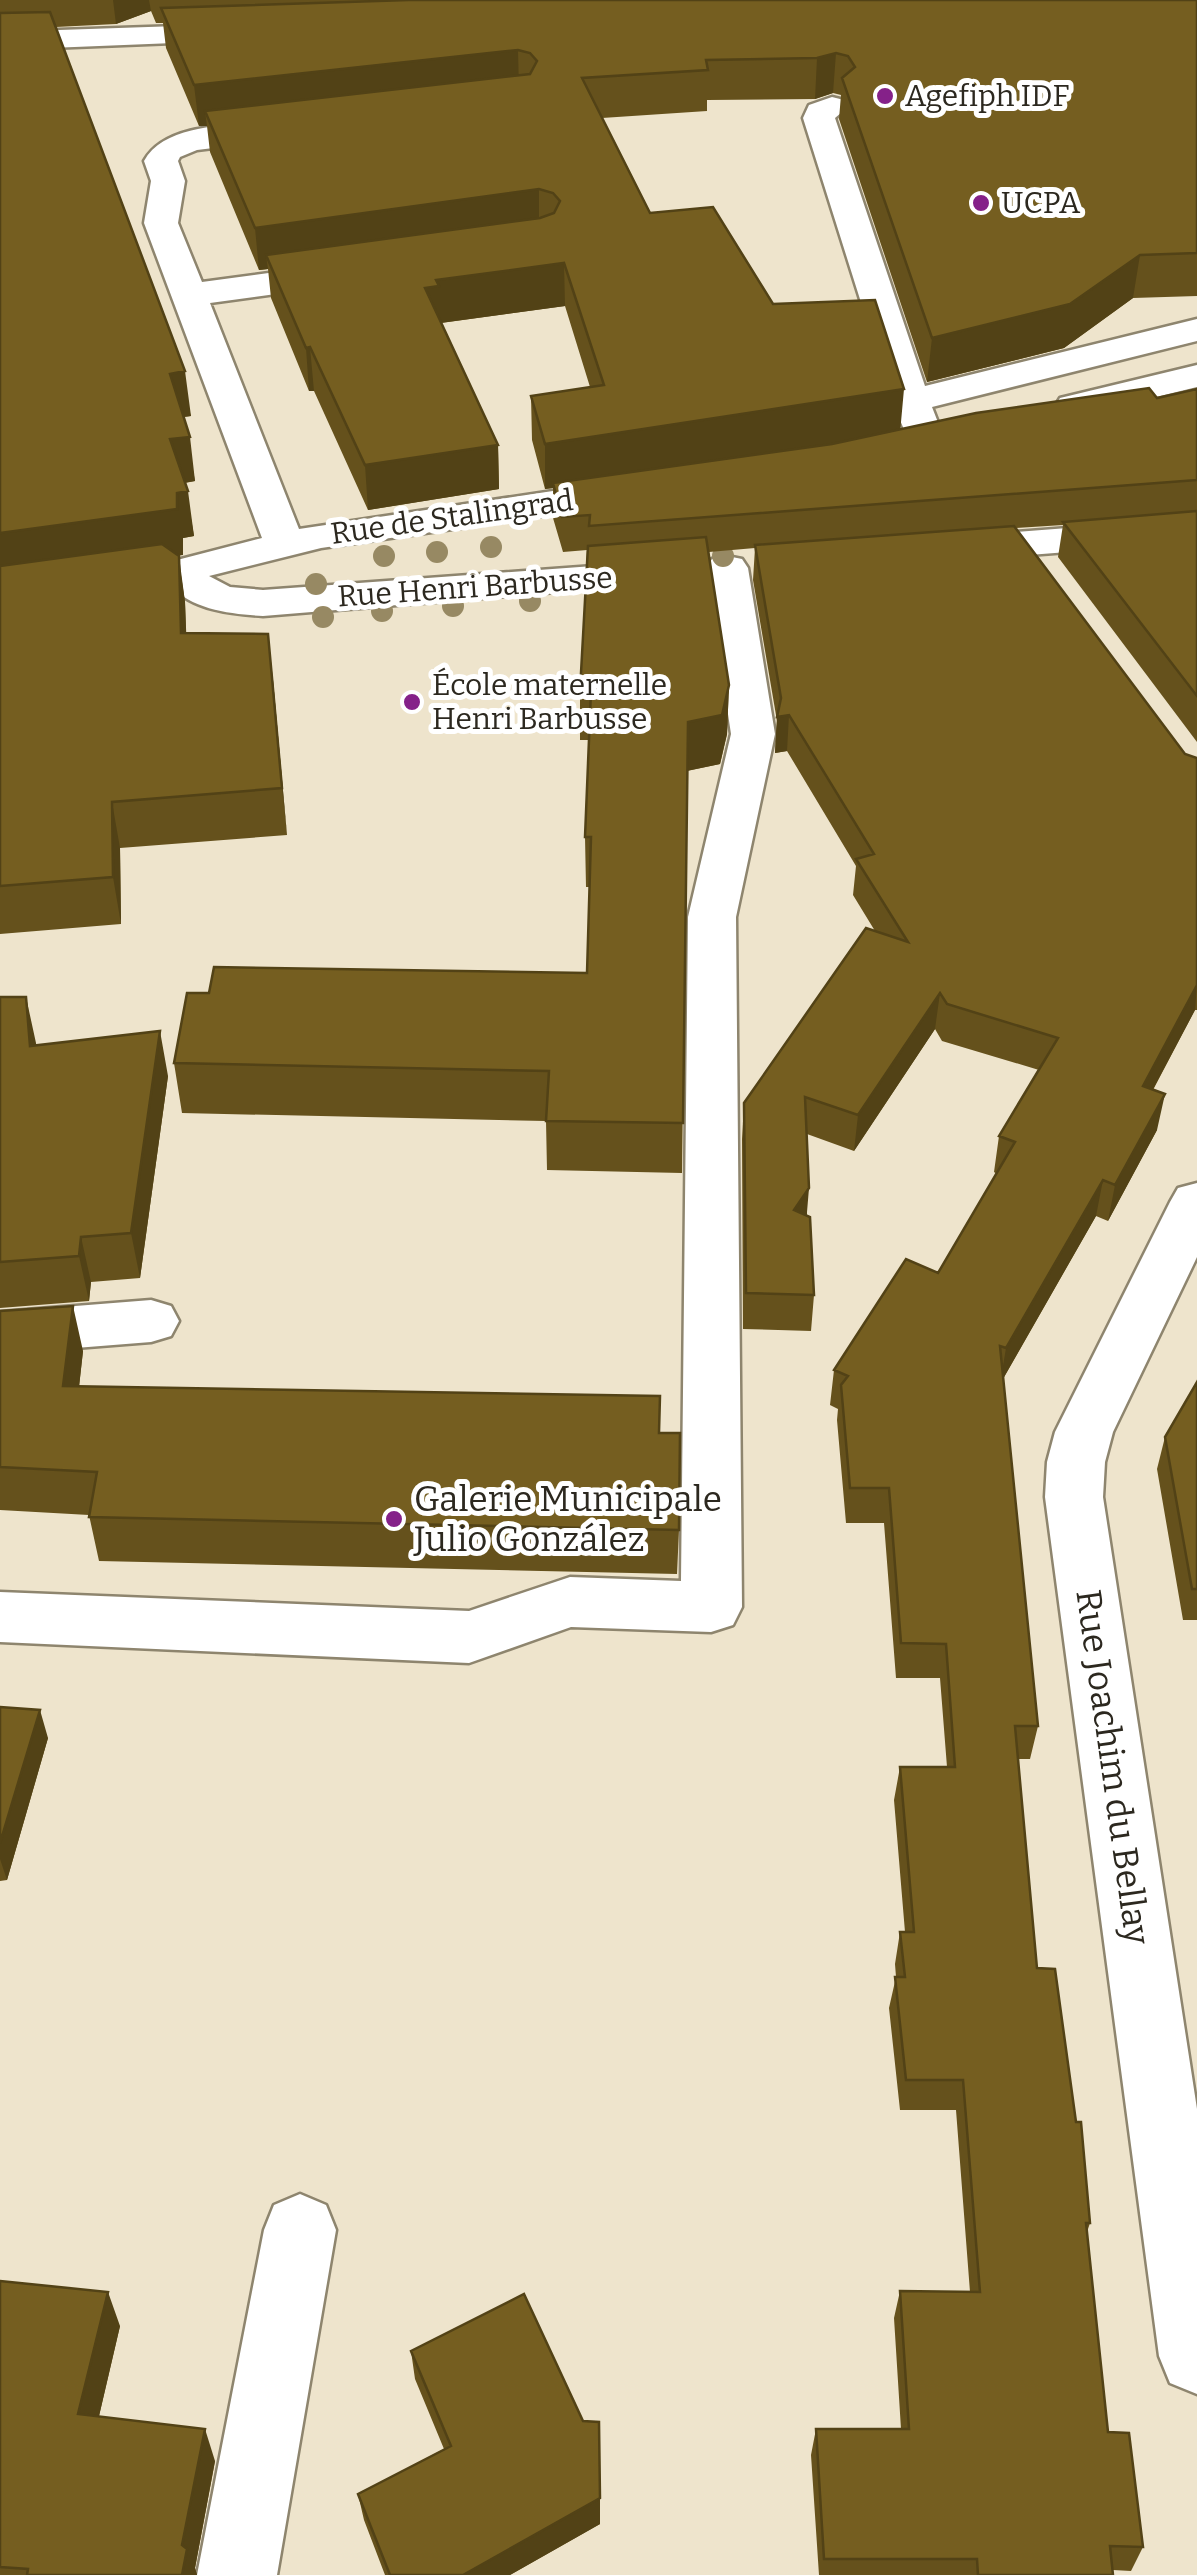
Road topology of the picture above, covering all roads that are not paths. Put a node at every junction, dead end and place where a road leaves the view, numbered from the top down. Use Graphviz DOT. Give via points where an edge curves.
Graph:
graph roads {
  1 [pos="276,31"];
  2 [pos="0,41"];
  3 [pos="832,107"];
  4 [pos="308,128"];
  5 [pos="873,233"];
  6 [pos="372,270"];
  7 [pos="186,295"];
  8 [pos="1197,330"];
  9 [pos="1197,376"];
  10 [pos="911,401"];
  11 [pos="1041,414"];
  12 [pos="672,485"];
  13 [pos="1197,530"];
  14 [pos="284,542"];
  15 [pos="1022,544"];
  16 [pos="904,553"];
  17 [pos="181,572"];
  18 [pos="1056,587"];
  19 [pos="0,596"];
  20 [pos="1197,1202"];
  21 [pos="151,1321"];
  22 [pos="0,1333"];
  23 [pos="0,1618"];
  24 [pos="300,2230"];
  25 [pos="1197,2356"];
  26 [pos="237,2575"];
  1 -- 2 [label="street"];
  3 -- 10 [label="street" via="819,118"];
  4 -- 7 [label="street" via="182,143 163,155 168,181 160,224"];
  5 -- 10 [label="street" via="835,240 829,258 929,442"];
  6 -- 7 [label="street"];
  7 -- 14 [label="street"];
  8 -- 10 [label="street"];
  9 -- 11 [label="street"];
  12 -- 14 [label="street, Rue de Stalingrad"];
  13 -- 15 [label="street"];
  14 -- 17 [label="street, Rue de Stalingrad"];
  15 -- 16 [label="street"];
  15 -- 18 [label="street"];
  17 -- 19 [label="street, Rue de Stalingrad"];
  17 -- 23 [label="street, Rue Henri Barbusse" via="215,596 264,603 747,566 753,734 712,917 712,1607 570,1602 469,1637"];
  20 -- 25 [label="street, Rue Joachim du Bellay" via="1084,1432 1074,1496"];
  21 -- 22 [label="street"];
  24 -- 26 [label="street"];
}
